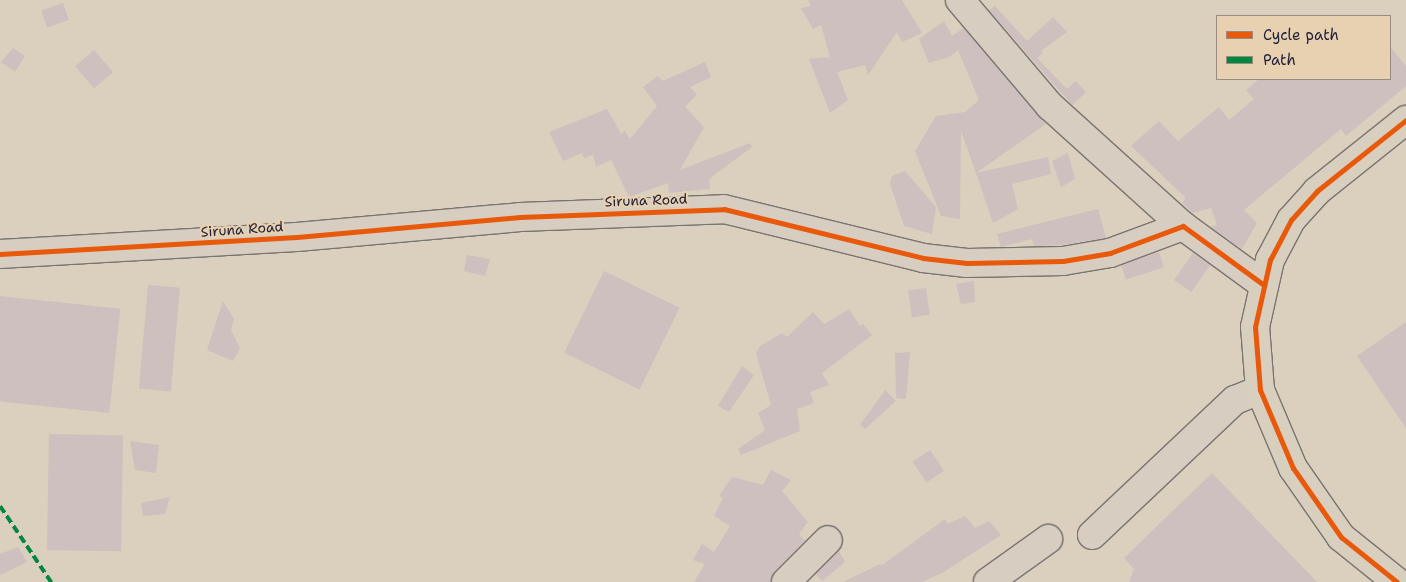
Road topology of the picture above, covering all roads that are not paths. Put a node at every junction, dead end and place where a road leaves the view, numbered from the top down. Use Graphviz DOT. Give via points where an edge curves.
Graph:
graph roads {
  1 [pos="960,0"];
  2 [pos="1406,120"];
  3 [pos="1183,226"];
  4 [pos="0,254"];
  5 [pos="1264,285"];
  6 [pos="1260,390"];
  7 [pos="1092,535"];
  8 [pos="1048,539"];
  9 [pos="828,540"];
  10 [pos="786,582"];
  11 [pos="988,582"];
  12 [pos="1397,582"];
  1 -- 3 [label="street" via="1050,106"];
  2 -- 5 [label="main road" via="1317,191 1291,220 1270,260"];
  3 -- 4 [label="street, Siruna Road" via="1110,253 1053,261 967,263 922,258 724,209 530,216 287,237"];
  3 -- 5 [label="street"];
  5 -- 6 [label="main road" via="1255,327"];
  6 -- 7 [label="street" via="1235,400"];
  6 -- 12 [label="main road" via="1293,468 1342,537"];
  8 -- 11 [label="street"];
  9 -- 10 [label="street"];
}
